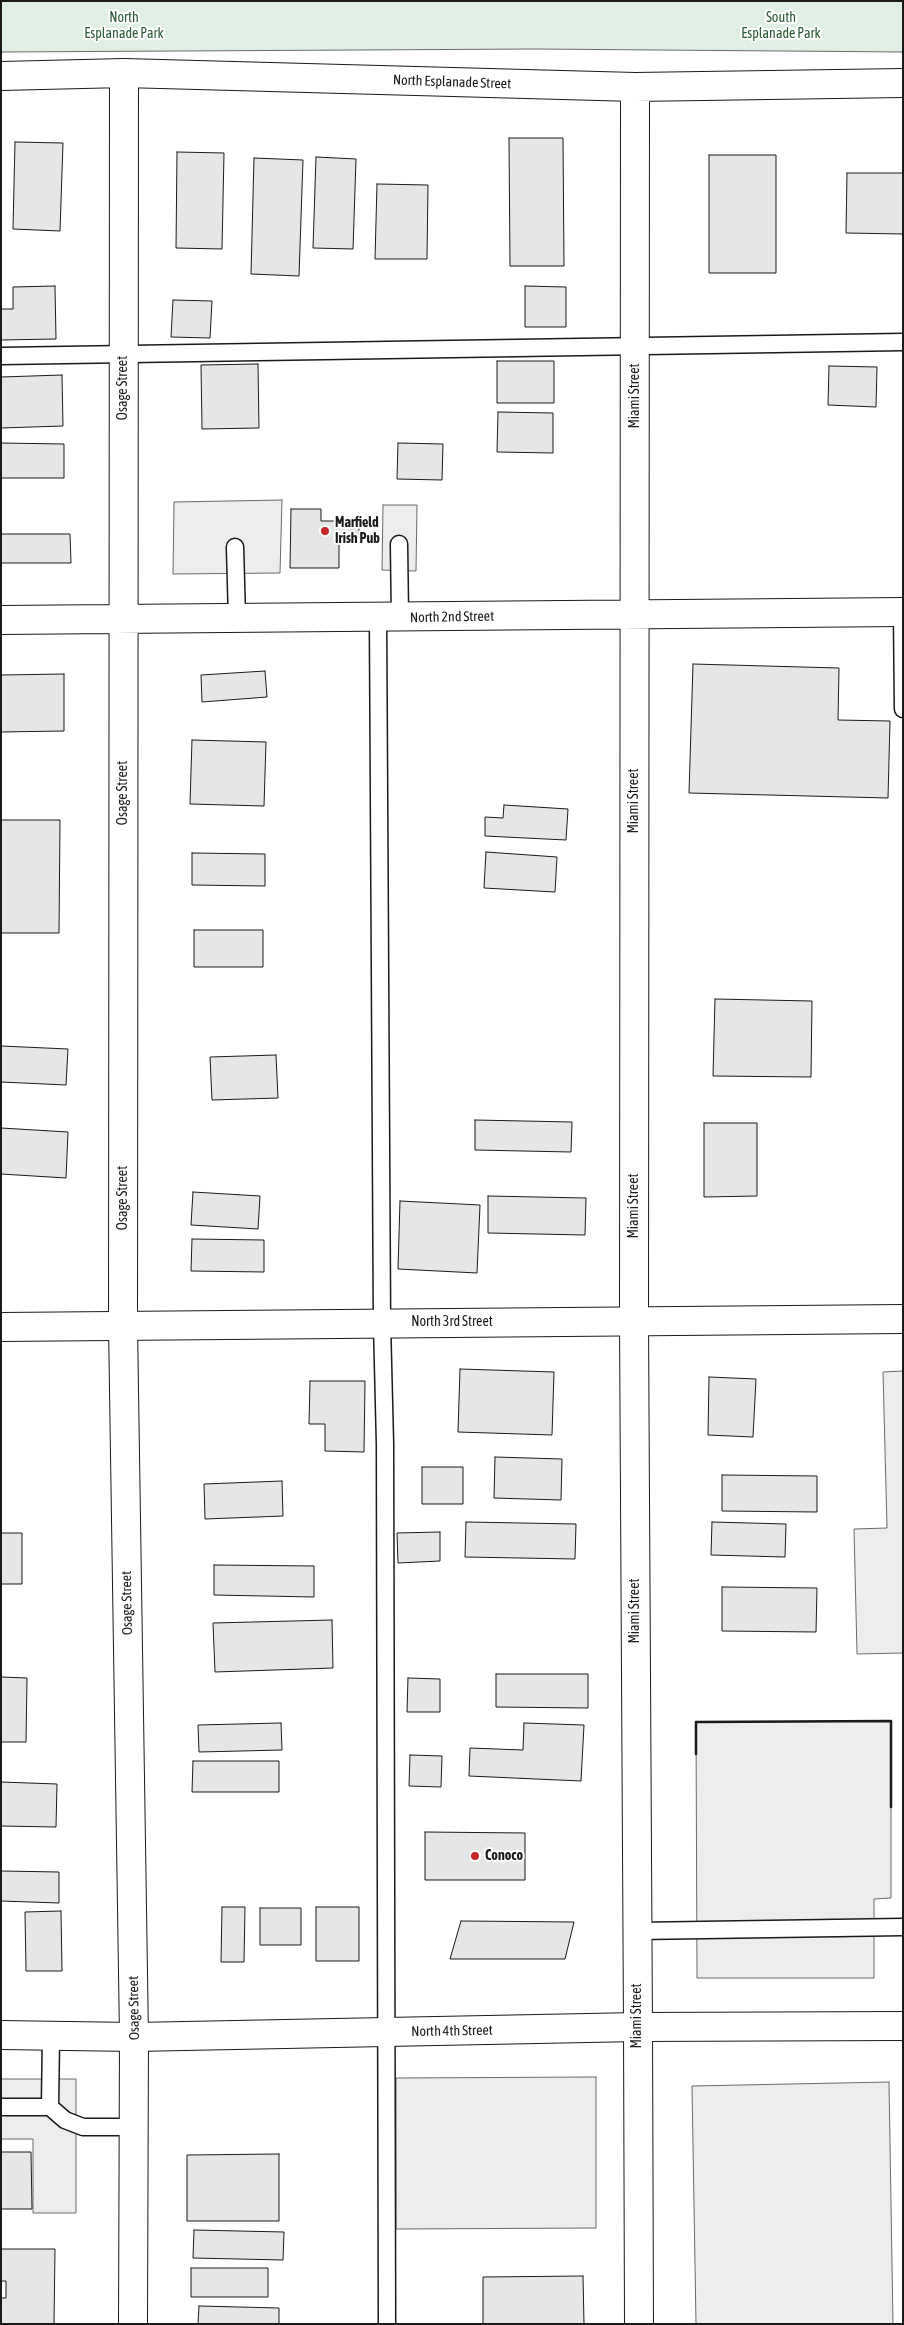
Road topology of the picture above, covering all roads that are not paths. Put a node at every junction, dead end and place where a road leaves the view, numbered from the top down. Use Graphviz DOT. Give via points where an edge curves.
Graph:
graph roads {
  1 [pos="124,73"];
  2 [pos="1,76"];
  3 [pos="903,83"];
  4 [pos="636,87"];
  5 [pos="903,342"];
  6 [pos="635,347"];
  7 [pos="123,355"];
  8 [pos="1,356"];
  9 [pos="399,544"];
  10 [pos="235,547"];
  11 [pos="902,612"];
  12 [pos="634,615"];
  13 [pos="389,617"];
  14 [pos="237,619"];
  15 [pos="1,620"];
  16 [pos="122,621"];
  17 [pos="903,710"];
  18 [pos="903,1319"];
  19 [pos="634,1321"];
  20 [pos="382,1323"];
  21 [pos="123,1325"];
  22 [pos="1,1326"];
  23 [pos="903,1927"];
  24 [pos="637,1931"];
  25 [pos="903,2026"];
  26 [pos="638,2028"];
  27 [pos="387,2032"];
  28 [pos="1,2036"];
  29 [pos="51,2036"];
  30 [pos="134,2037"];
  31 [pos="1,2107"];
  32 [pos="50,2107"];
  33 [pos="133,2127"];
  34 [pos="133,2324"];
  35 [pos="387,2324"];
  36 [pos="639,2324"];
  1 -- 2 [label="main road, North Esplanade Street"];
  1 -- 4 [label="main road, North Esplanade Street"];
  1 -- 7 [label="main road, Osage Street"];
  3 -- 4 [label="main road, North Esplanade Street"];
  4 -- 6 [label="main road, Miami Street"];
  5 -- 6 [label="lane"];
  6 -- 7 [label="lane"];
  6 -- 12 [label="main road, Miami Street"];
  7 -- 8 [label="lane"];
  7 -- 16 [label="main road, Osage Street"];
  9 -- 13 [label="lane"];
  10 -- 14 [label="lane"];
  11 -- 12 [label="main road, North 2nd Street"];
  11 -- 17 [label="lane"];
  12 -- 13 [label="main road, North 2nd Street"];
  12 -- 19 [label="main road, Miami Street"];
  13 -- 14 [label="main road, North 2nd Street"];
  13 -- 20 [label="lane"];
  14 -- 16 [label="main road, North 2nd Street"];
  15 -- 16 [label="main road, North 2nd Street"];
  16 -- 21 [label="main road, Osage Street"];
  18 -- 19 [label="main road, North 3rd Street"];
  19 -- 20 [label="main road, North 3rd Street"];
  19 -- 24 [label="main road, Miami Street"];
  20 -- 21 [label="main road, North 3rd Street"];
  20 -- 27 [label="lane"];
  21 -- 22 [label="main road, North 3rd Street"];
  21 -- 30 [label="main road, Osage Street"];
  23 -- 24 [label="lane"];
  24 -- 26 [label="main road, Miami Street"];
  25 -- 26 [label="main road, North 4th Street"];
  26 -- 27 [label="main road, North 4th Street"];
  26 -- 36 [label="main road, Miami Street"];
  27 -- 30 [label="main road, North 4th Street"];
  27 -- 35 [label="lane"];
  28 -- 29 [label="main road, North 4th Street"];
  29 -- 30 [label="main road, North 4th Street"];
  29 -- 32 [label="lane"];
  30 -- 33 [label="main road, Osage Street"];
  31 -- 32 [label="lane"];
  32 -- 33 [label="lane" via="65,2120 83,2127"];
  33 -- 34 [label="main road, Osage Street"];
}
